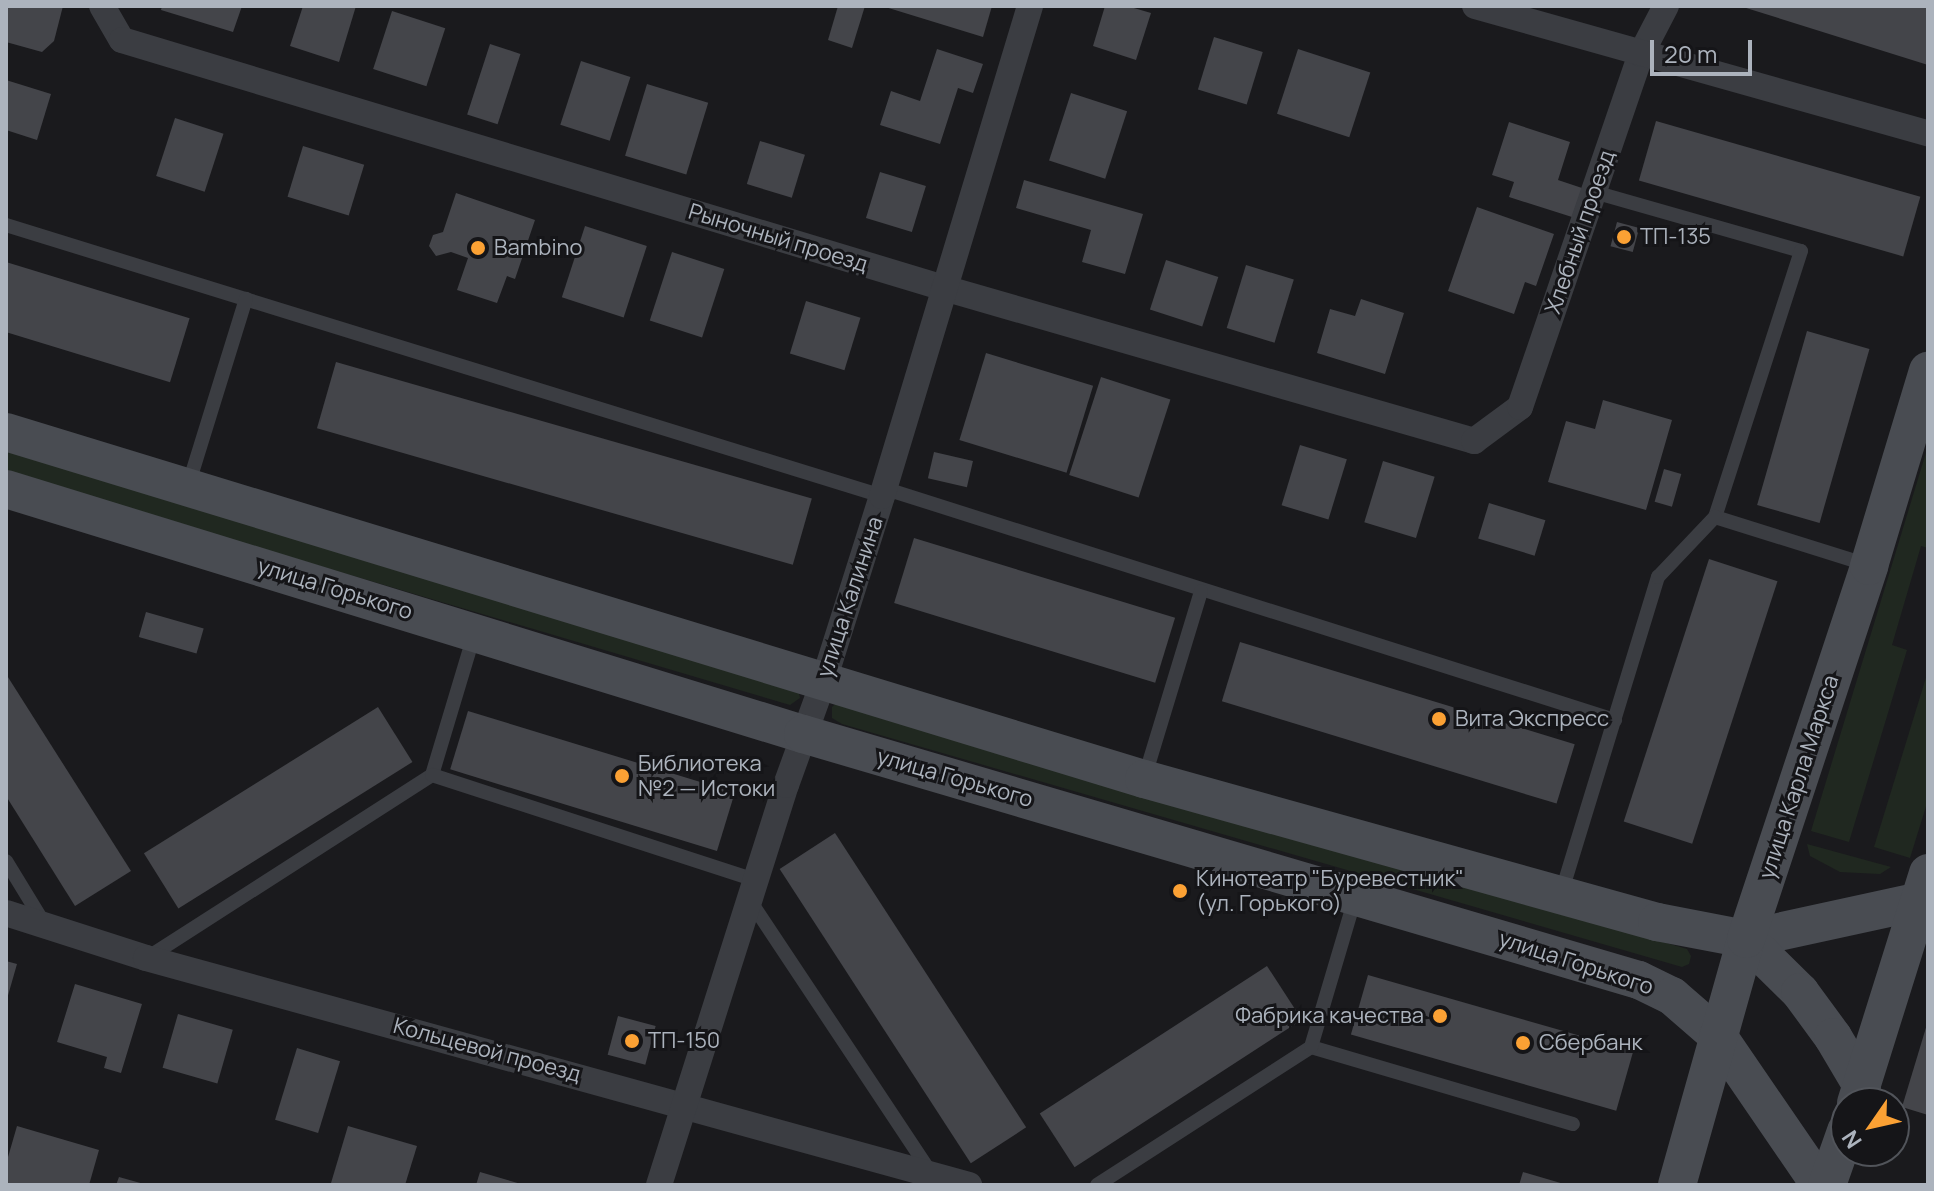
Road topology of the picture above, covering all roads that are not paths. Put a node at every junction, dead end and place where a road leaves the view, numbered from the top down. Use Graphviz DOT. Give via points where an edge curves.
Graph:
graph roads {
  1 [pos="102,6"];
  2 [pos="1030,6"];
  3 [pos="1475,6"];
  4 [pos="1666,6"];
  5 [pos="1641,54"];
  6 [pos="1928,133"];
  7 [pos="1594,192"];
  8 [pos="6,225"];
  9 [pos="944,288"];
  10 [pos="246,299"];
  11 [pos="1928,371"];
  12 [pos="6,432"];
  13 [pos="1474,441"];
  14 [pos="188,486"];
  15 [pos="6,489"];
  16 [pos="883,492"];
  17 [pos="1715,517"];
  18 [pos="1869,566"];
  19 [pos="1201,591"];
  20 [pos="475,631"];
  21 [pos="824,680"];
  22 [pos="1615,720"];
  23 [pos="803,734"];
  24 [pos="432,775"];
  25 [pos="1144,779"];
  26 [pos="6,861"];
  27 [pos="753,890"];
  28 [pos="1925,892"];
  29 [pos="1356,894"];
  30 [pos="1561,894"];
  31 [pos="6,913"];
  32 [pos="45,925"];
  33 [pos="1746,939"];
  34 [pos="146,958"];
  35 [pos="1718,1036"];
  36 [pos="1311,1047"];
  37 [pos="1856,1087"];
  38 [pos="1861,1087"];
  39 [pos="684,1103"];
  40 [pos="1573,1124"];
  41 [pos="932,1174"];
  42 [pos="659,1185"];
  43 [pos="969,1185"];
  44 [pos="1097,1185"];
  45 [pos="1677,1185"];
  46 [pos="1820,1185"];
  1 -- 9 [label="street, Рыночный проезд" via="122,40"];
  2 -- 9 [label="street, улица Калинина"];
  3 -- 5 [label="street"];
  4 -- 5 [label="street, Хлебный проезд"];
  5 -- 6 [label="street"];
  5 -- 7 [label="street, Хлебный проезд"];
  7 -- 13 [label="street, Хлебный проезд" via="1520,407"];
  7 -- 17 [label="lane" via="1801,251"];
  8 -- 10 [label="lane"];
  9 -- 13 [label="street, Рыночный проезд"];
  9 -- 16 [label="street, улица Калинина"];
  10 -- 14 [label="lane"];
  10 -- 16 [label="lane"];
  11 -- 18 [label="main road, улица Карла Маркса"];
  12 -- 14 [label="main road"];
  14 -- 21 [label="main road"];
  15 -- 20 [label="main road, улица Горького"];
  16 -- 19 [label="lane"];
  16 -- 21 [label="street, улица Калинина"];
  17 -- 18 [label="lane"];
  17 -- 22 [label="lane" via="1658,577"];
  18 -- 33 [label="main road, улица Карла Маркса"];
  19 -- 22 [label="lane"];
  19 -- 25 [label="lane"];
  20 -- 23 [label="main road, улица Горького"];
  20 -- 24 [label="lane"];
  21 -- 23 [label="street, улица Калинина"];
  21 -- 25 [label="main road"];
  22 -- 30 [label="lane"];
  23 -- 27 [label="street, улица Калинина"];
  23 -- 29 [label="main road, улица Горького"];
  24 -- 27 [label="lane"];
  24 -- 34 [label="lane"];
  25 -- 30 [label="main road"];
  26 -- 32 [label="lane"];
  27 -- 39 [label="street, улица Калинина"];
  27 -- 41 [label="lane"];
  28 -- 33 [label="main road"];
  28 -- 38 [label="main road"];
  29 -- 35 [label="main road, улица Горького" via="1639,980 1672,996"];
  29 -- 36 [label="lane"];
  30 -- 33 [label="main road" via="1657,922"];
  31 -- 32 [label="street, Кольцевой проезд"];
  32 -- 34 [label="street, Кольцевой проезд"];
  33 -- 35 [label="main road, улица Карла Маркса"];
  33 -- 37 [label="main road" via="1800,992 1833,1037"];
  34 -- 39 [label="street, Кольцевой проезд"];
  35 -- 45 [label="main road, улица Карла Маркса"];
  35 -- 46 [label="main road, улица Горького"];
  36 -- 40 [label="lane"];
  36 -- 44 [label="lane"];
  39 -- 41 [label="street, Кольцевой проезд"];
  39 -- 42 [label="street, улица Калинина"];
  41 -- 43 [label="street, Кольцевой проезд"];
}
